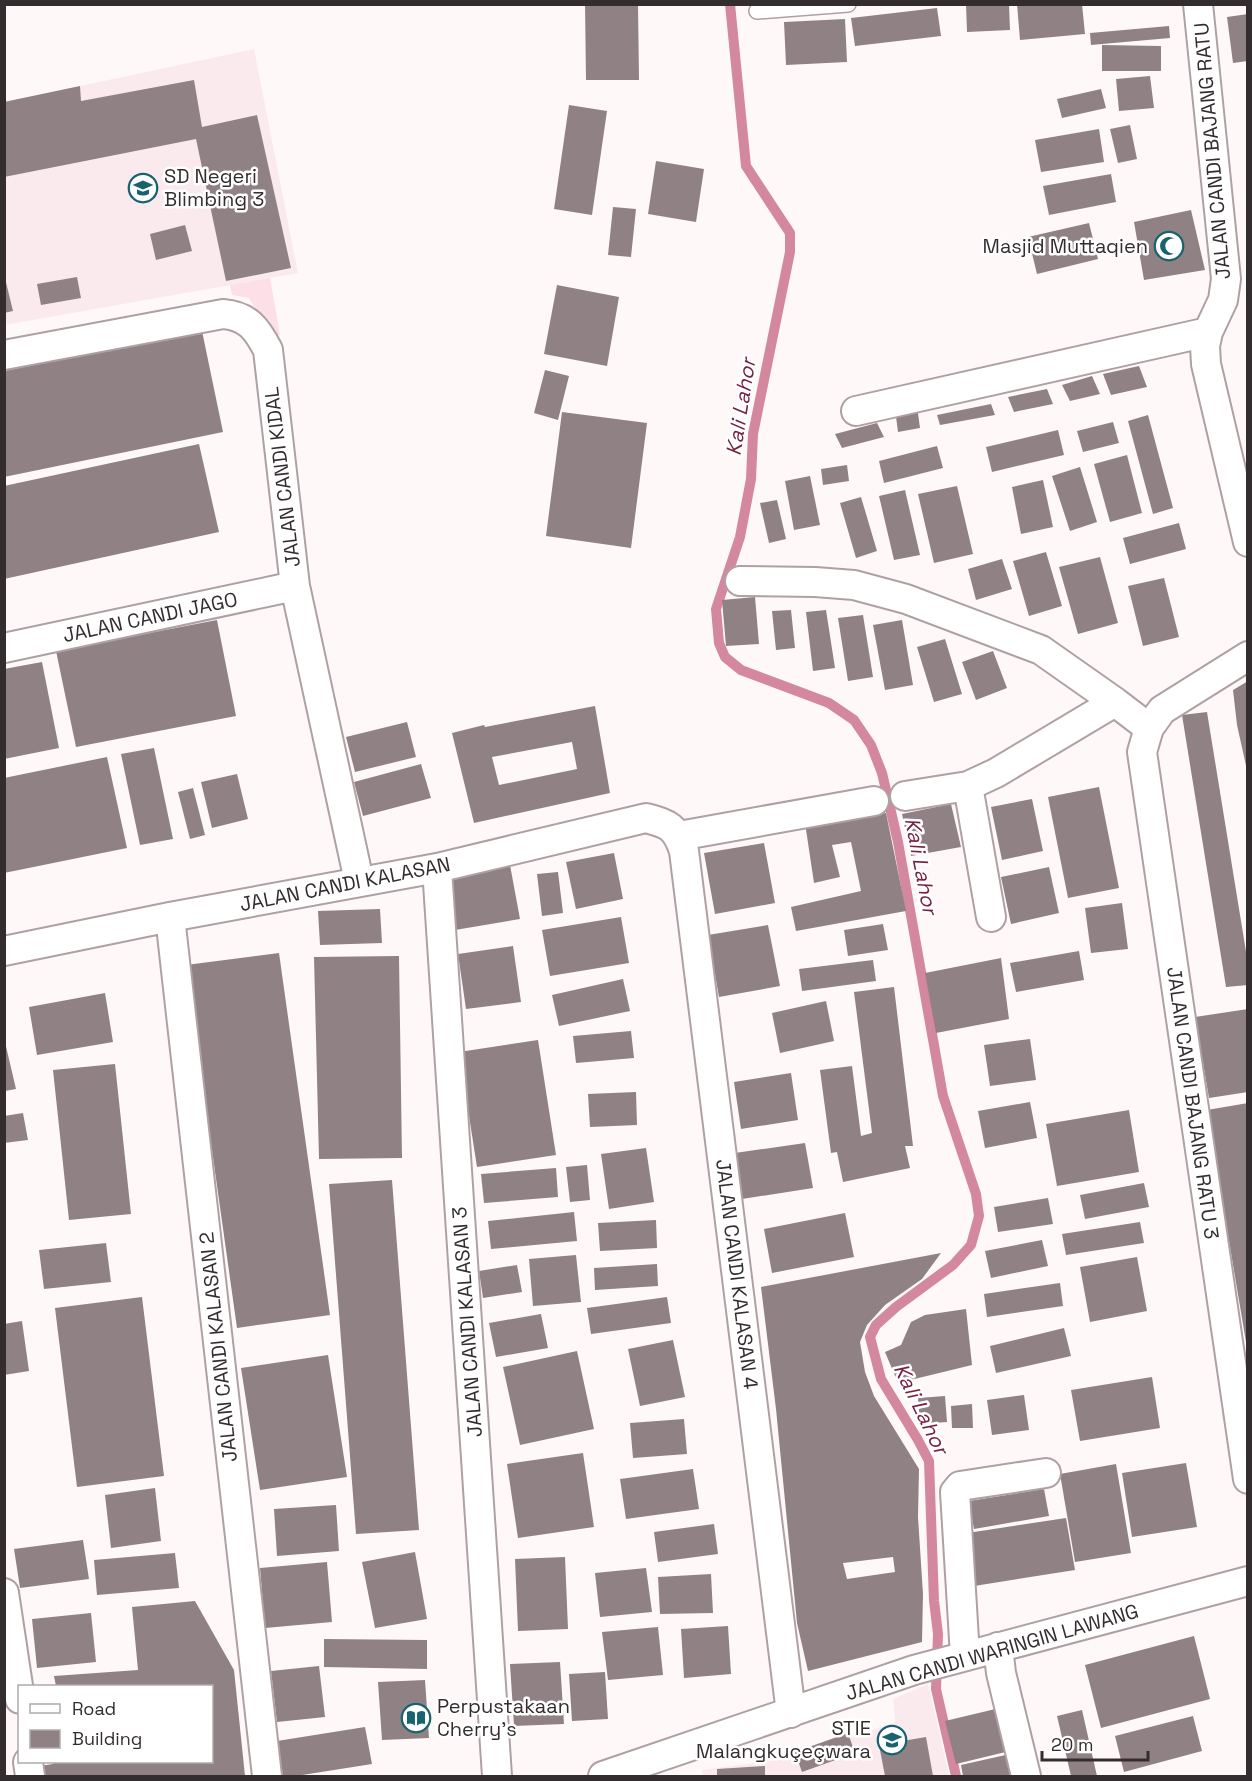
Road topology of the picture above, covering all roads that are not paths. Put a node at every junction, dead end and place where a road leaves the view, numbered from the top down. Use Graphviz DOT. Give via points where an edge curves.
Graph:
graph roads {
  1 [pos="848,4"];
  2 [pos="1198,4"];
  3 [pos="757,11"];
  4 [pos="1208,332"];
  5 [pos="4,355"];
  6 [pos="856,411"];
  7 [pos="1248,542"];
  8 [pos="740,581"];
  9 [pos="295,586"];
  10 [pos="4,648"];
  11 [pos="1248,656"];
  12 [pos="1115,702"];
  13 [pos="1149,728"];
  14 [pos="968,786"];
  15 [pos="905,796"];
  16 [pos="874,801"];
  17 [pos="679,836"];
  18 [pos="436,868"];
  19 [pos="359,881"];
  20 [pos="170,917"];
  21 [pos="991,918"];
  22 [pos="4,951"];
  23 [pos="1046,1473"];
  24 [pos="1248,1479"];
  25 [pos="1248,1581"];
  26 [pos="4,1593"];
  27 [pos="998,1647"];
  28 [pos="956,1659"];
  29 [pos="18,1687"];
  30 [pos="791,1713"];
  31 [pos="267,1776"];
  32 [pos="497,1776"];
  33 [pos="603,1776"];
  34 [pos="1026,1776"];
  1 -- 3 [label="lane"];
  2 -- 4 [label="street, JALAN CANDI BAJANG RATU" via="1226,279 1223,300"];
  4 -- 6 [label="street"];
  4 -- 7 [label="street, JALAN CANDI BAJANG RATU" via="1206,364"];
  5 -- 9 [label="street, JALAN CANDI KIDAL" via="223,314 253,325 268,350"];
  8 -- 12 [label="street" via="854,585 906,599 1041,651"];
  9 -- 10 [label="street, JALAN CANDI JAGO"];
  9 -- 19 [label="street, JALAN CANDI KIDAL"];
  11 -- 13 [label="street" via="1172,702"];
  12 -- 13 [label="street"];
  12 -- 14 [label="street"];
  13 -- 24 [label="street, JALAN CANDI BAJANG RATU 3" via="1142,752"];
  14 -- 15 [label="street"];
  14 -- 21 [label="street"];
  16 -- 17 [label="street"];
  17 -- 18 [label="street, JALAN CANDI KALASAN" via="667,823 646,818"];
  17 -- 30 [label="street, JALAN CANDI KALASAN 4" via="684,851"];
  18 -- 19 [label="street, JALAN CANDI KALASAN"];
  18 -- 32 [label="street, JALAN CANDI KALASAN 3"];
  19 -- 20 [label="street, JALAN CANDI KALASAN"];
  20 -- 22 [label="street, JALAN CANDI KALASAN"];
  20 -- 31 [label="street, JALAN CANDI KALASAN 2"];
  23 -- 28 [label="street" via="960,1486 955,1492"];
  25 -- 27 [label="street, JALAN CANDI WARINGIN LAWANG"];
  26 -- 29 [label="street"];
  27 -- 28 [label="street, JALAN CANDI WARINGIN LAWANG"];
  27 -- 34 [label="street"];
  28 -- 30 [label="street, JALAN CANDI WARINGIN LAWANG"];
  30 -- 33 [label="street, JALAN CANDI WARINGIN LAWANG"];
}
